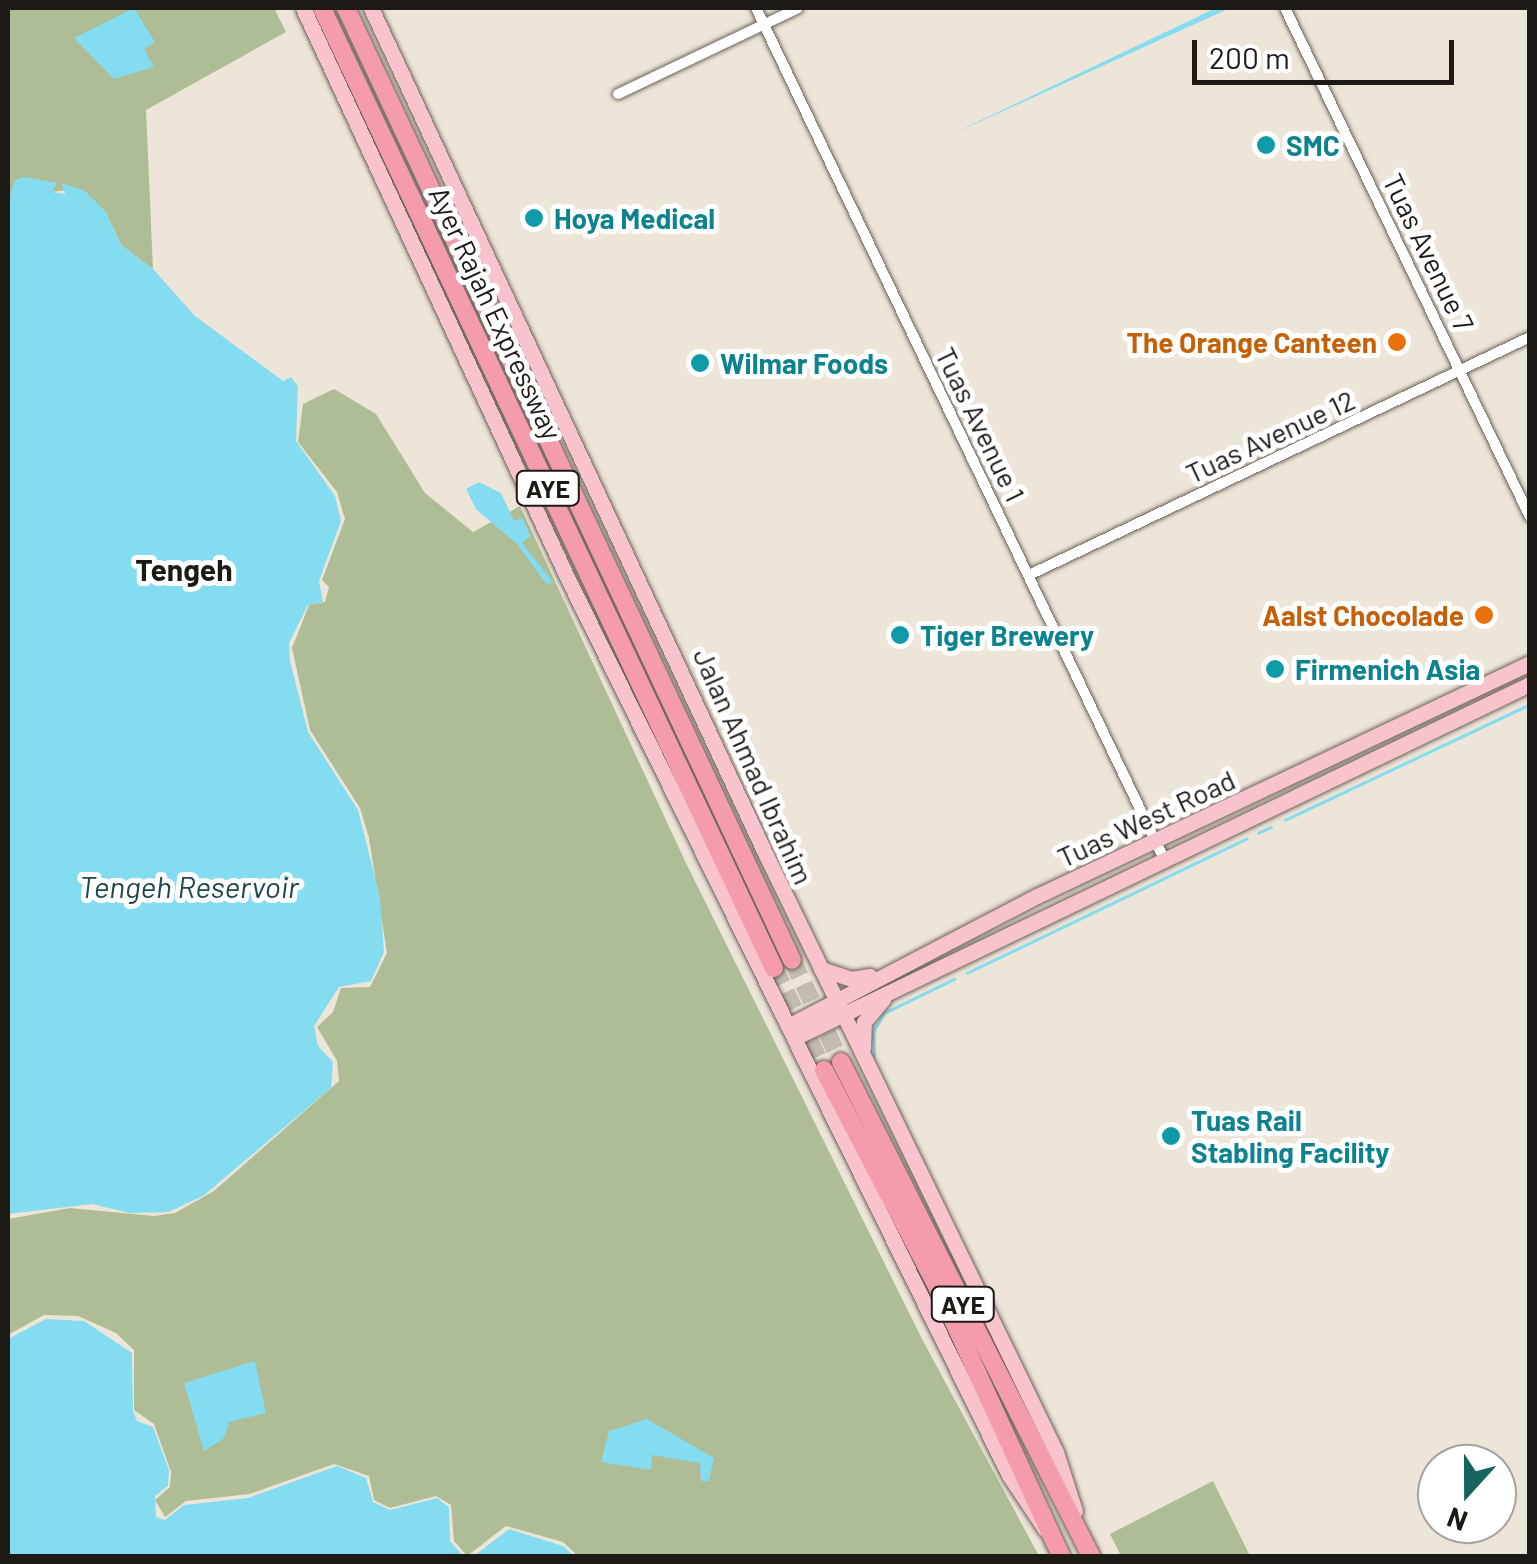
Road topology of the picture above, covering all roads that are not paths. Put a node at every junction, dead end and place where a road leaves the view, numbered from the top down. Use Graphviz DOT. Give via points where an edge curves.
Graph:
graph roads {
  1 [pos="303,8"];
  2 [pos="322,8"];
  3 [pos="346,8"];
  4 [pos="371,8"];
  5 [pos="756,8"];
  6 [pos="798,8"];
  7 [pos="1285,8"];
  8 [pos="764,24"];
  9 [pos="618,94"];
  10 [pos="1530,337"];
  11 [pos="1461,370"];
  12 [pos="1530,517"];
  13 [pos="1029,575"];
  14 [pos="1530,663"];
  15 [pos="1530,684"];
  16 [pos="1155,843"];
  17 [pos="1165,861"];
  18 [pos="792,960"];
  19 [pos="774,968"];
  20 [pos="821,969"];
  21 [pos="889,971"];
  22 [pos="898,987"];
  23 [pos="840,1007"];
  24 [pos="791,1032"];
  25 [pos="865,1057"];
  26 [pos="1048,1532"];
  27 [pos="1088,1551"];
  28 [pos="1061,1556"];
  1 -- 24 [label="main road" via="566,577"];
  2 -- 19 [label="highway, Ayer Rajah Expressway / AYE"];
  3 -- 18 [label="highway, Ayer Rajah Expressway / AYE"];
  4 -- 20 [label="main road, Jalan Ahmad Ibrahim"];
  5 -- 8 [label="street, Tuas Avenue 1"];
  6 -- 8 [label="street"];
  7 -- 11 [label="street, Tuas Avenue 7"];
  8 -- 9 [label="street"];
  8 -- 13 [label="street, Tuas Avenue 1"];
  10 -- 11 [label="street, Tuas Avenue 12"];
  11 -- 12 [label="street, Tuas Avenue 7"];
  11 -- 13 [label="street, Tuas Avenue 12"];
  13 -- 16 [label="street, Tuas Avenue 1"];
  14 -- 16 [label="main road, Tuas West Road"];
  15 -- 17 [label="main road, Tuas West Road"];
  16 -- 17 [label="street, Tuas Avenue 1"];
  16 -- 21 [label="main road, Tuas West Road"];
  17 -- 22 [label="main road, Tuas West Road"];
  20 -- 21 [label="main road" via="858,979"];
  20 -- 23 [label="main road, Jalan Ahmad Ibrahim"];
  21 -- 23 [label="main road, Tuas West Road"];
  22 -- 23 [label="main road, Tuas West Road"];
  22 -- 25 [label="main road" via="868,1015 861,1037"];
  23 -- 24 [label="main road, Tuas West Road"];
  23 -- 25 [label="main road, Jalan Ahmad Ibrahim"];
  24 -- 26 [label="main road" via="1009,1475"];
  25 -- 27 [label="main road, Jalan Ahmad Ibrahim" via="1056,1452"];
  26 -- 27 [label="highway, AYE" via="832,1066"];
  26 -- 28 [label="highway, AYE"];
}
